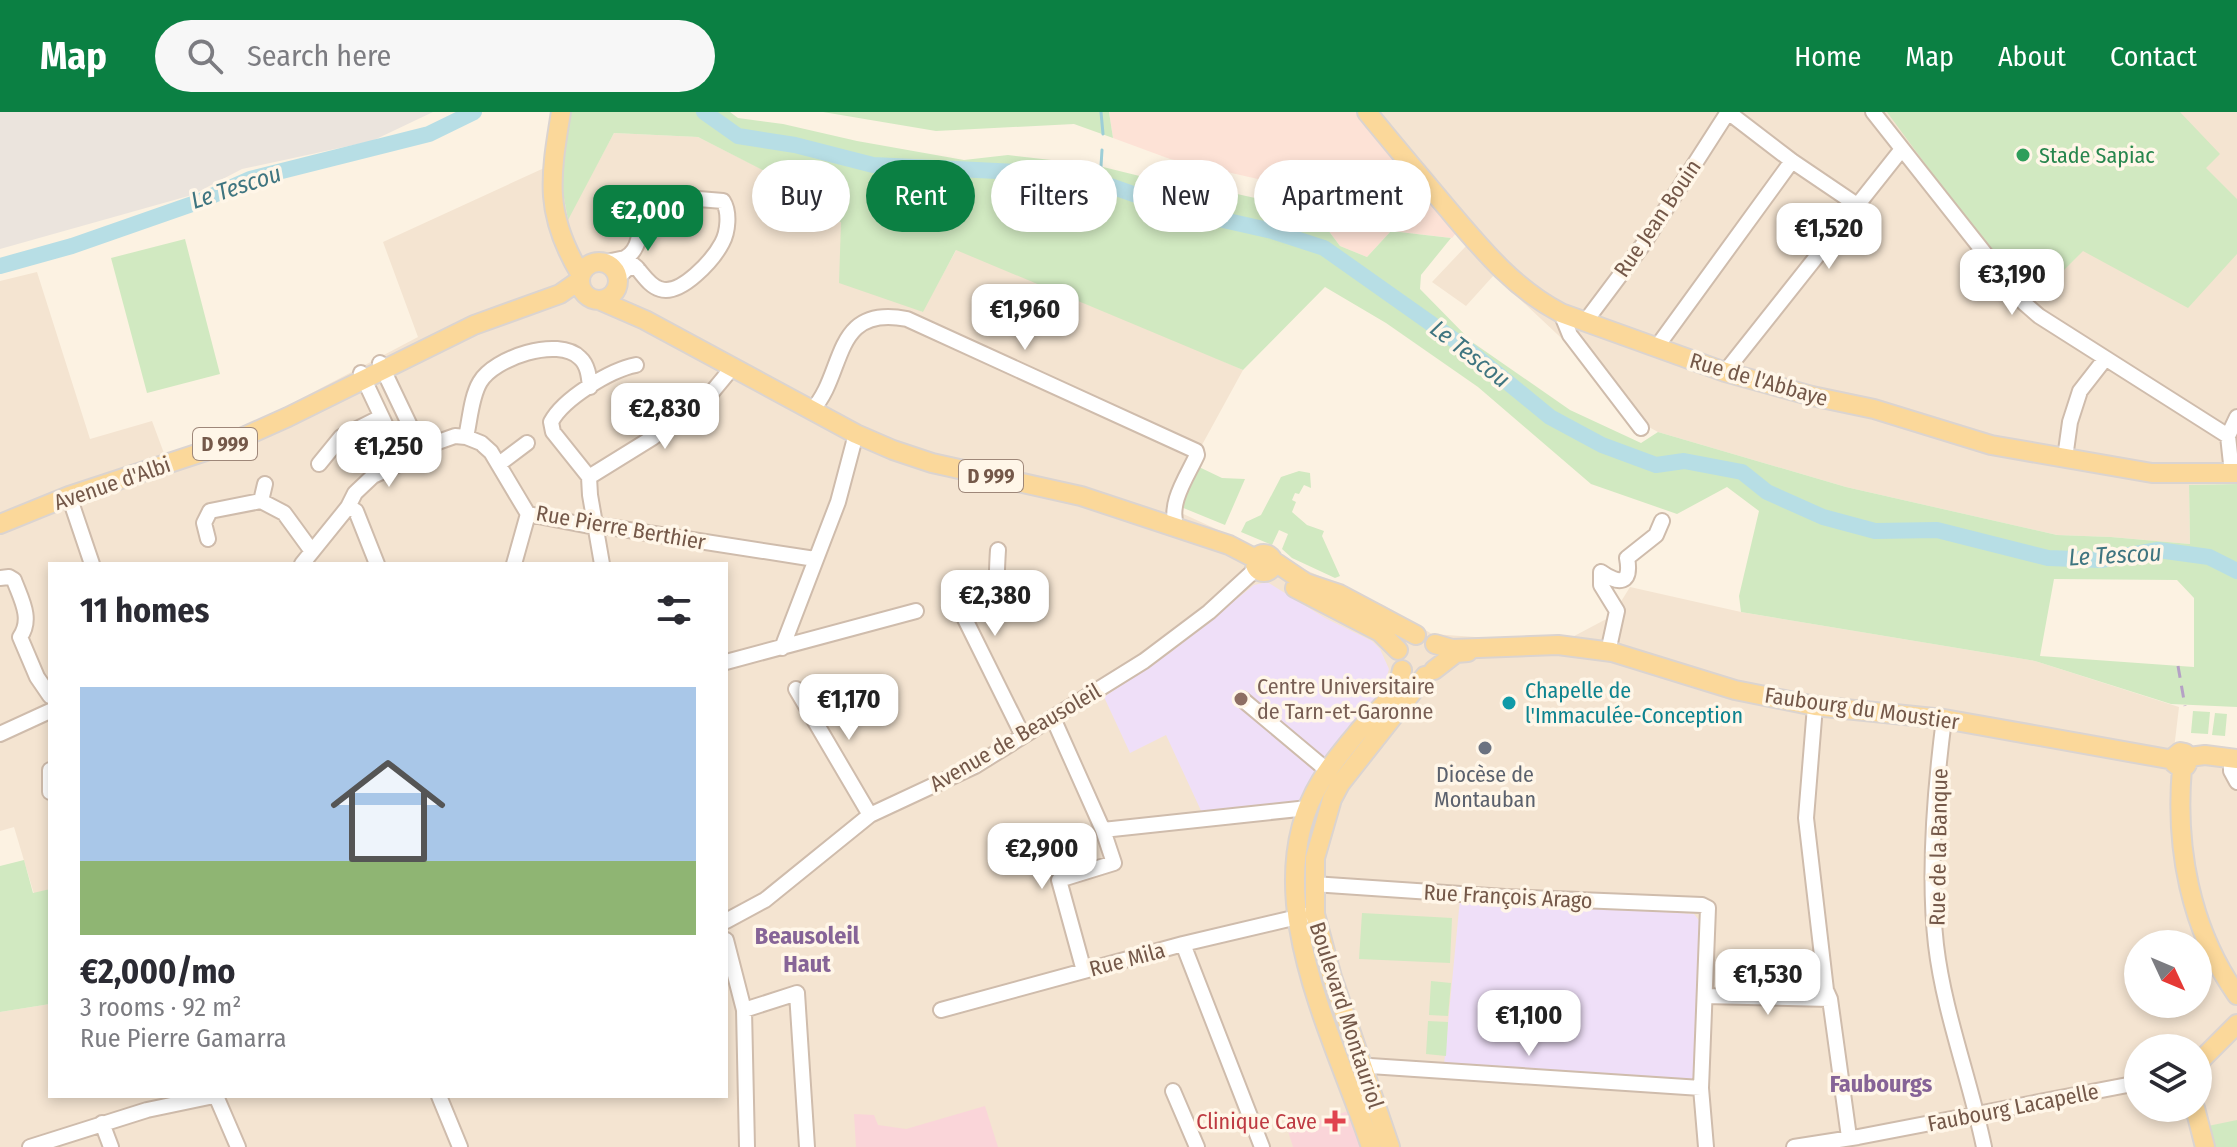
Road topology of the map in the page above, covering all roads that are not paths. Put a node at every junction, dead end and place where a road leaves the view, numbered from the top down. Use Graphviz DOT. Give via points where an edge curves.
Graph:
graph roads {
  1 [pos="1367,112"];
  2 [pos="1728,112"];
  3 [pos="1873,112"];
  4 [pos="560,118"];
  5 [pos="1902,149"];
  6 [pos="1792,161"];
  7 [pos="1857,205"];
  8 [pos="625,258"];
  9 [pos="637,268"];
  10 [pos="590,270"];
  11 [pos="617,280"];
  12 [pos="595,299"];
  13 [pos="530,306"];
  14 [pos="1561,313"];
  15 [pos="645,320"];
  16 [pos="1585,322"];
  17 [pos="1656,348"];
  18 [pos="2105,359"];
  19 [pos="636,365"];
  20 [pos="382,366"];
  21 [pos="732,368"];
  22 [pos="1725,372"];
  23 [pos="362,376"];
  24 [pos="590,387"];
  25 [pos="812,410"];
  26 [pos="381,417"];
  27 [pos="2237,417"];
  28 [pos="1641,428"];
  29 [pos="856,434"];
  30 [pos="2228,436"];
  31 [pos="466,437"];
  32 [pos="527,443"];
  33 [pos="423,453"];
  34 [pos="2065,458"];
  35 [pos="403,462"];
  36 [pos="319,464"];
  37 [pos="499,464"];
  38 [pos="2234,473"];
  39 [pos="589,477"];
  40 [pos="265,484"];
  41 [pos="69,496"];
  42 [pos="261,501"];
  43 [pos="348,507"];
  44 [pos="528,514"];
  45 [pos="1662,521"];
  46 [pos="0,524"];
  47 [pos="595,527"];
  48 [pos="1177,528"];
  49 [pos="208,539"];
  50 [pos="311,550"];
  51 [pos="998,550"];
  52 [pos="815,559"];
  53 [pos="91,562"];
  54 [pos="303,562"];
  55 [pos="376,562"];
  56 [pos="515,562"];
  57 [pos="602,562"];
  58 [pos="1263,564"];
  59 [pos="0,578"];
  60 [pos="916,611"];
  61 [pos="1416,635"];
  62 [pos="1435,644"];
  63 [pos="1506,647"];
  64 [pos="782,648"];
  65 [pos="1398,650"];
  66 [pos="1608,652"];
  67 [pos="728,662"];
  68 [pos="1402,670"];
  69 [pos="1430,673"];
  70 [pos="796,689"];
  71 [pos="48,693"];
  72 [pos="1242,699"];
  73 [pos="1815,706"];
  74 [pos="48,713"];
  75 [pos="1053,718"];
  76 [pos="1944,719"];
  77 [pos="0,734"];
  78 [pos="1023,736"];
  79 [pos="2234,758"];
  80 [pos="2181,762"];
  81 [pos="1328,771"];
  82 [pos="2237,782"];
  83 [pos="1308,808"];
  84 [pos="870,815"];
  85 [pos="1103,830"];
  86 [pos="1313,884"];
  87 [pos="1315,914"];
  88 [pos="1295,916"];
  89 [pos="728,920"];
  90 [pos="1183,944"];
  91 [pos="728,948"];
  92 [pos="1084,971"];
  93 [pos="2237,995"];
  94 [pos="1705,996"];
  95 [pos="1830,999"];
  96 [pos="744,1010"];
  97 [pos="941,1010"];
  98 [pos="2237,1024"];
  99 [pos="2212,1049"];
  100 [pos="1363,1068"];
  101 [pos="2124,1086"];
  102 [pos="1701,1088"];
  103 [pos="1173,1091"];
  104 [pos="205,1098"];
  105 [pos="216,1098"];
  106 [pos="440,1098"];
  107 [pos="1976,1115"];
  108 [pos="2199,1122"];
  109 [pos="102,1123"];
  110 [pos="1849,1137"];
  111 [pos="30,1147"];
  112 [pos="111,1147"];
  113 [pos="238,1147"];
  114 [pos="460,1147"];
  115 [pos="747,1147"];
  116 [pos="807,1147"];
  117 [pos="1197,1147"];
  118 [pos="1262,1147"];
  119 [pos="1371,1147"];
  120 [pos="1390,1147"];
  121 [pos="1706,1147"];
  122 [pos="1794,1147"];
  123 [pos="1984,1147"];
  124 [pos="2205,1147"];
  1 -- 14 [label="main road, Rue de l'Abbaye" via="1486,255 1522,288"];
  2 -- 6 [label="street"];
  2 -- 16 [label="street, Rue Jean Bouin" via="1642,246"];
  3 -- 5 [label="street"];
  4 -- 10 [label="main road" via="551,189 556,219"];
  5 -- 7 [label="street"];
  5 -- 18 [label="street" via="2024,303"];
  6 -- 7 [label="street"];
  6 -- 17 [label="street"];
  7 -- 22 [label="street"];
  8 -- 9 [label="street"];
  8 -- 9 [label="street" via="636,250 640,201 650,195 723,201 723,242 689,281 676,289 657,288"];
  8 -- 10 [label="street"];
  9 -- 11 [label="street" via="628,268"];
  10 -- 11 [label="main road" via="612,268"];
  10 -- 12 [label="main road" via="583,291"];
  10 -- 13 [label="main road, Avenue d'Albi / D 999" via="569,290"];
  11 -- 12 [label="main road" via="609,296"];
  11 -- 15 [label="main road, D 999" via="624,299"];
  12 -- 13 [label="main road, Avenue d'Albi / D 999"];
  12 -- 15 [label="main road, D 999"];
  13 -- 20 [label="main road, Avenue d'Albi / D 999"];
  14 -- 16 [label="main road, Rue de l'Abbaye"];
  14 -- 28 [label="street" via="1570,335"];
  15 -- 21 [label="main road, D 999"];
  16 -- 17 [label="main road, Rue de l'Abbaye"];
  17 -- 22 [label="main road, Rue de l'Abbaye"];
  18 -- 30 [label="street"];
  18 -- 34 [label="street" via="2080,391"];
  19 -- 24 [label="street" via="619,368"];
  20 -- 23 [label="main road, Avenue d'Albi / D 999"];
  20 -- 33 [label="street"];
  21 -- 25 [label="main road, D 999"];
  21 -- 39 [label="street" via="708,397"];
  22 -- 34 [label="main road, Rue de l'Abbaye" via="1991,445"];
  23 -- 26 [label="street"];
  23 -- 41 [label="main road, Avenue d'Albi / D 999" via="230,443"];
  24 -- 31 [label="street" via="588,371 571,353 525,352 480,381"];
  24 -- 39 [label="street" via="556,412 551,422 553,432"];
  25 -- 29 [label="main road, D 999"];
  25 -- 48 [label="street" via="851,332 871,320 907,319 1192,448 1197,455 1175,502"];
  26 -- 35 [label="street"];
  26 -- 36 [label="street" via="341,437"];
  27 -- 30 [label="street"];
  29 -- 48 [label="main road, D 999" via="932,463 1081,496"];
  29 -- 52 [label="street" via="838,502"];
  30 -- 38 [label="street"];
  31 -- 33 [label="street" via="438,442"];
  31 -- 37 [label="street, Rue Pierre Berthier" via="481,443"];
  32 -- 37 [label="street"];
  33 -- 35 [label="street"];
  34 -- 38 [label="main road, Rue de l'Abbaye" via="2156,474"];
  35 -- 43 [label="street" via="373,476"];
  37 -- 44 [label="street, Rue Pierre Berthier"];
  39 -- 47 [label="street"];
  40 -- 42 [label="street"];
  41 -- 46 [label="main road, Avenue d'Albi / D 999"];
  41 -- 53 [label="street"];
  42 -- 49 [label="street" via="210,511 204,523"];
  42 -- 50 [label="street" via="284,513"];
  43 -- 50 [label="street"];
  43 -- 55 [label="street" via="356,511"];
  44 -- 47 [label="street, Rue Pierre Berthier"];
  44 -- 56 [label="street"];
  45 -- 66 [label="street" via="1648,544 1627,558 1626,578 1611,579 1601,572 1601,585 1617,611"];
  47 -- 52 [label="street, Rue Pierre Berthier"];
  47 -- 57 [label="street"];
  48 -- 58 [label="main road, D 999" via="1229,545"];
  50 -- 54 [label="street"];
  51 -- 78 [label="street" via="995,594 964,617"];
  52 -- 64 [label="street"];
  58 -- 61 [label="main road, D 999" via="1339,594"];
  58 -- 65 [label="main road, D 999" via="1322,604 1385,635"];
  58 -- 75 [label="street, Avenue de Beausoleil" via="1161,649"];
  59 -- 71 [label="street" via="14,580 27,617 20,637"];
  60 -- 64 [label="street"];
  61 -- 62 [label="main road"];
  61 -- 65 [label="main road"];
  62 -- 63 [label="main road, Faubourg du Moustier" via="1452,649"];
  62 -- 69 [label="main road" via="1439,654"];
  63 -- 66 [label="main road, Faubourg du Moustier" via="1558,645"];
  63 -- 69 [label="main road, Faubourg du Moustier" via="1456,653"];
  64 -- 67 [label="street"];
  65 -- 68 [label="main road"];
  66 -- 73 [label="main road, Faubourg du Moustier" via="1735,690"];
  68 -- 69 [label="main road" via="1417,677"];
  68 -- 81 [label="main road, Boulevard Montauriol" via="1393,694"];
  69 -- 86 [label="main road, Boulevard Montauriol" via="1332,799"];
  70 -- 84 [label="street"];
  72 -- 81 [label="street"];
  73 -- 76 [label="main road, Faubourg du Moustier"];
  73 -- 95 [label="street" via="1806,818"];
  74 -- 77 [label="street"];
  75 -- 78 [label="street, Avenue de Beausoleil"];
  75 -- 85 [label="street"];
  76 -- 80 [label="main road, Faubourg du Moustier"];
  76 -- 107 [label="street, Rue de la Banque" via="1934,861 1936,947"];
  78 -- 84 [label="street, Avenue de Beausoleil" via="975,766"];
  79 -- 80 [label="main road, Faubourg du Moustier" via="2205,755"];
  79 -- 82 [label="street" via="2231,771"];
  80 -- 93 [label="main road" via="2180,836 2189,888 2206,940"];
  81 -- 83 [label="main road, Boulevard Montauriol"];
  83 -- 85 [label="street"];
  83 -- 88 [label="main road, Boulevard Montauriol" via="1300,832"];
  84 -- 89 [label="street, Avenue de Beausoleil" via="765,900"];
  85 -- 92 [label="street" via="1114,863 1059,880"];
  86 -- 87 [label="main road, Boulevard Montauriol"];
  86 -- 94 [label="street, Rue François Arago" via="1702,905 1708,908"];
  87 -- 88 [label="street, Rue Mila"];
  87 -- 100 [label="main road, Boulevard Montauriol"];
  88 -- 90 [label="street, Rue Mila"];
  88 -- 119 [label="main road, Boulevard Montauriol" via="1311,978"];
  90 -- 92 [label="street, Rue Mila"];
  90 -- 118 [label="street"];
  91 -- 96 [label="street"];
  92 -- 97 [label="street, Rue Mila"];
  94 -- 95 [label="street"];
  94 -- 102 [label="street"];
  95 -- 110 [label="street"];
  96 -- 115 [label="street"];
  96 -- 116 [label="street" via="797,993"];
  98 -- 99 [label="main road"];
  100 -- 102 [label="street"];
  100 -- 120 [label="main road, Boulevard Montauriol"];
  101 -- 107 [label="street, Faubourg Lacapelle"];
  102 -- 121 [label="street"];
  103 -- 117 [label="street"];
  104 -- 109 [label="street"];
  105 -- 113 [label="street"];
  106 -- 114 [label="street"];
  107 -- 110 [label="street, Faubourg Lacapelle"];
  107 -- 123 [label="street, Rue de la Banque"];
  108 -- 124 [label="main road"];
  109 -- 111 [label="street"];
  109 -- 112 [label="street"];
  110 -- 122 [label="street, Faubourg Lacapelle"];
}
